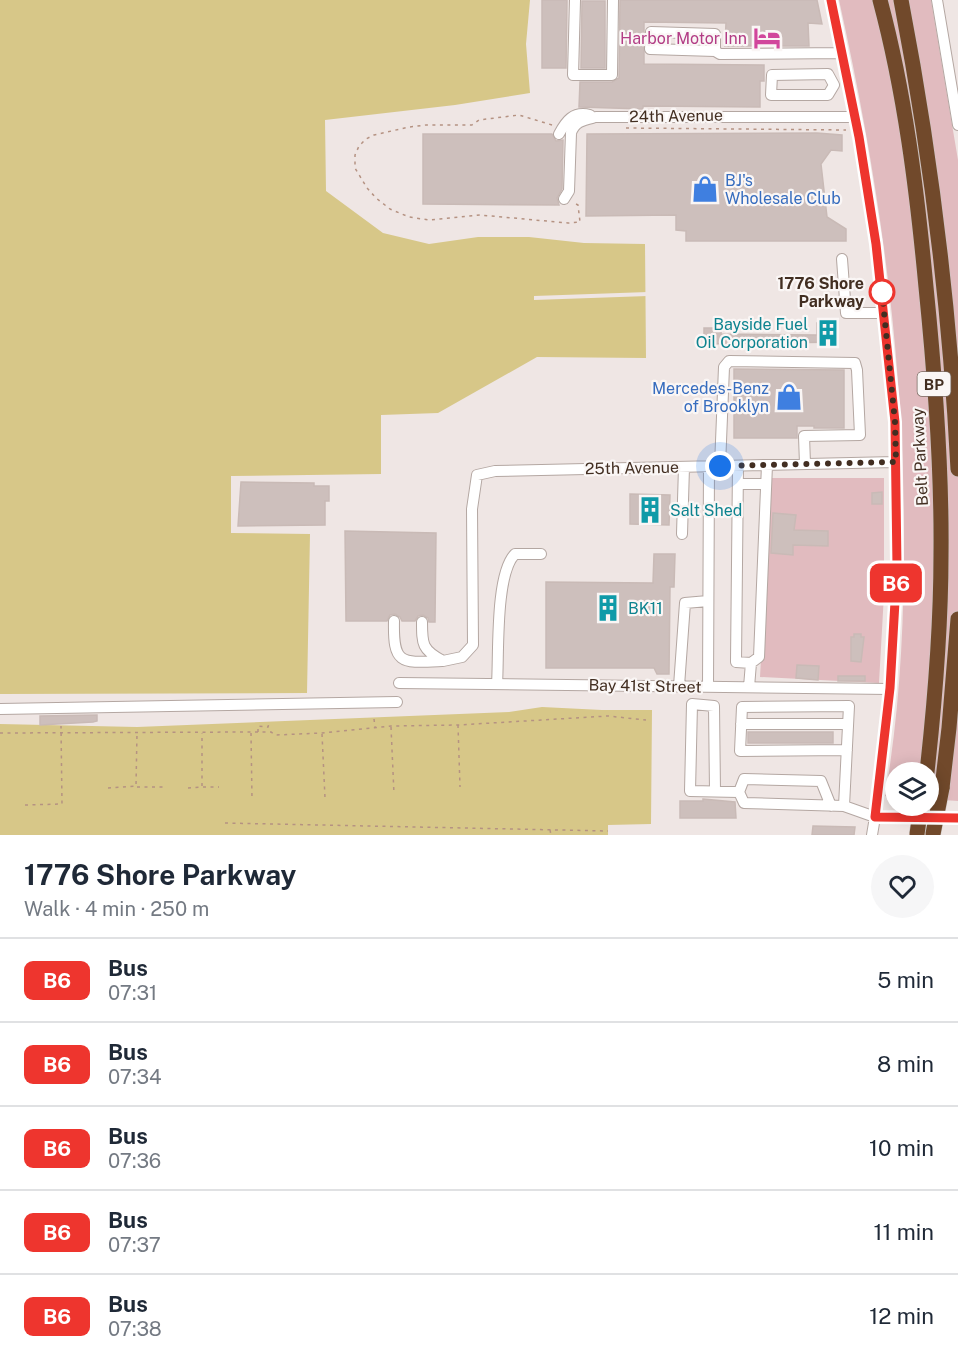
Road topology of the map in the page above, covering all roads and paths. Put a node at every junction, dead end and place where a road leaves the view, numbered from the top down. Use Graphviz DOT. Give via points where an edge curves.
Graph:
graph roads {
  1 [pos="575,0"];
  2 [pos="613,0"];
  3 [pos="831,0"];
  4 [pos="880,0"];
  5 [pos="900,0"];
  6 [pos="937,0"];
  7 [pos="715,51"];
  8 [pos="842,53"];
  9 [pos="952,58"];
  10 [pos="848,84"];
  11 [pos="834,85"];
  12 [pos="596,117"];
  13 [pos="855,117"];
  14 [pos="958,125"];
  15 [pos="624,128"];
  16 [pos="848,130"];
  17 [pos="559,131"];
  18 [pos="564,199"];
  19 [pos="842,260"];
  20 [pos="884,313"];
  21 [pos="896,462"];
  22 [pos="805,464"];
  23 [pos="767,465"];
  24 [pos="714,466"];
  25 [pos="738,466"];
  26 [pos="684,467"];
  27 [pos="958,469"];
  28 [pos="738,484"];
  29 [pos="766,484"];
  30 [pos="682,534"];
  31 [pos="541,554"];
  32 [pos="708,601"];
  33 [pos="958,618"];
  34 [pos="394,621"];
  35 [pos="422,622"];
  36 [pos="443,661"];
  37 [pos="751,663"];
  38 [pos="399,683"];
  39 [pos="497,684"];
  40 [pos="679,686"];
  41 [pos="708,687"];
  42 [pos="749,687"];
  43 [pos="890,688"];
  44 [pos="397,702"];
  45 [pos="0,709"];
  46 [pos="374,719"];
  47 [pos="646,720"];
  48 [pos="268,723"];
  49 [pos="458,724"];
  50 [pos="741,724"];
  51 [pos="848,724"];
  52 [pos="61,726"];
  53 [pos="391,726"];
  54 [pos="375,727"];
  55 [pos="137,732"];
  56 [pos="202,732"];
  57 [pos="251,732"];
  58 [pos="258,732"];
  59 [pos="0,733"];
  60 [pos="322,733"];
  61 [pos="61,734"];
  62 [pos="847,750"];
  63 [pos="928,762"];
  64 [pos="136,786"];
  65 [pos="164,787"];
  66 [pos="202,787"];
  67 [pos="219,787"];
  68 [pos="460,787"];
  69 [pos="108,788"];
  70 [pos="188,788"];
  71 [pos="715,791"];
  72 [pos="739,792"];
  73 [pos="394,794"];
  74 [pos="325,798"];
  75 [pos="252,800"];
  76 [pos="25,805"];
  77 [pos="831,806"];
  78 [pos="844,806"];
  79 [pos="920,816"];
  80 [pos="875,817"];
  81 [pos="958,818"];
  82 [pos="225,823"];
  83 [pos="550,829"];
  84 [pos="608,831"];
  85 [pos="933,834"];
  86 [pos="551,835"];
  87 [pos="872,835"];
  88 [pos="917,835"];
  1 -- 2 [label="street" via="573,75 612,75"];
  3 -- 8 [label="street"];
  4 -- 63 [label="highway, Belt Parkway / BP" via="920,225 937,424 940,619"];
  5 -- 27 [label="highway, BP" via="918,87 936,212 951,344"];
  6 -- 9 [label="street"];
  7 -- 7 [label="street" via="715,34 651,32 650,49"];
  7 -- 8 [label="street"];
  8 -- 10 [label="street"];
  9 -- 14 [label="street"];
  10 -- 11 [label="street"];
  10 -- 13 [label="street"];
  11 -- 11 [label="street" via="828,74 772,75 771,95 828,95"];
  12 -- 13 [label="street, 24th Avenue"];
  12 -- 17 [label="street, 24th Avenue" via="573,116"];
  12 -- 18 [label="street" via="573,127 569,192"];
  13 -- 20 [label="street"];
  15 -- 16 [label="path"];
  17 -- 18 [label="path" via="519,115 479,120 472,125 409,127 366,139 355,155 355,168 367,188 390,209 429,220 480,215 580,222 578,205"];
  19 -- 20 [label="street" via="846,313"];
  20 -- 21 [label="street"];
  21 -- 22 [label="street, 25th Avenue"];
  21 -- 43 [label="street" via="897,567"];
  22 -- 23 [label="street, 25th Avenue"];
  22 -- 24 [label="street" via="804,436 860,435 855,363 729,361 724,367"];
  23 -- 25 [label="street, 25th Avenue"];
  23 -- 29 [label="street"];
  24 -- 25 [label="street, 25th Avenue"];
  24 -- 26 [label="street, 25th Avenue"];
  24 -- 32 [label="street"];
  25 -- 28 [label="street"];
  26 -- 30 [label="street"];
  26 -- 36 [label="street, 25th Avenue" via="495,471 477,475 472,509 473,645 462,657"];
  28 -- 29 [label="street"];
  28 -- 37 [label="street" via="736,662"];
  29 -- 37 [label="street" via="759,657"];
  31 -- 39 [label="street" via="515,554 510,559 502,586"];
  32 -- 40 [label="street" via="685,603"];
  32 -- 41 [label="street"];
  33 -- 85 [label="highway, bridge" via="949,728"];
  34 -- 36 [label="street" via="393,644 400,657 417,663"];
  35 -- 36 [label="street" via="422,644"];
  37 -- 42 [label="street"];
  38 -- 39 [label="street, Bay 41st Street"];
  39 -- 40 [label="street, Bay 41st Street"];
  40 -- 41 [label="street, Bay 41st Street"];
  41 -- 42 [label="street, Bay 41st Street"];
  42 -- 43 [label="street, Bay 41st Street"];
  43 -- 80 [label="street"];
  44 -- 45 [label="street"];
  46 -- 54 [label="path"];
  47 -- 49 [label="path" via="608,716"];
  48 -- 58 [label="path" via="268,727 258,726"];
  49 -- 53 [label="path"];
  49 -- 68 [label="path"];
  50 -- 51 [label="street"];
  50 -- 51 [label="street" via="742,707 849,706"];
  50 -- 62 [label="street" via="740,751"];
  51 -- 62 [label="street"];
  52 -- 61 [label="path"];
  53 -- 54 [label="path"];
  53 -- 73 [label="path"];
  54 -- 60 [label="path"];
  55 -- 56 [label="path"];
  55 -- 61 [label="path"];
  55 -- 64 [label="path"];
  56 -- 57 [label="path"];
  56 -- 66 [label="path"];
  57 -- 58 [label="path"];
  57 -- 75 [label="path"];
  58 -- 60 [label="path"];
  59 -- 61 [label="path"];
  60 -- 74 [label="path"];
  61 -- 76 [label="path" via="62,804"];
  62 -- 78 [label="street"];
  64 -- 65 [label="path"];
  64 -- 69 [label="path"];
  66 -- 67 [label="path"];
  66 -- 70 [label="path"];
  71 -- 71 [label="street" via="714,706 692,705 690,791"];
  71 -- 72 [label="street"];
  72 -- 77 [label="street" via="744,803"];
  72 -- 77 [label="street" via="744,779 821,781"];
  77 -- 78 [label="street"];
  78 -- 80 [label="street"];
  79 -- 88 [label="highway, bridge"];
  80 -- 81 [label="street"];
  80 -- 87 [label="street"];
  82 -- 83 [label="path"];
  83 -- 84 [label="path"];
  83 -- 86 [label="path"];
}
